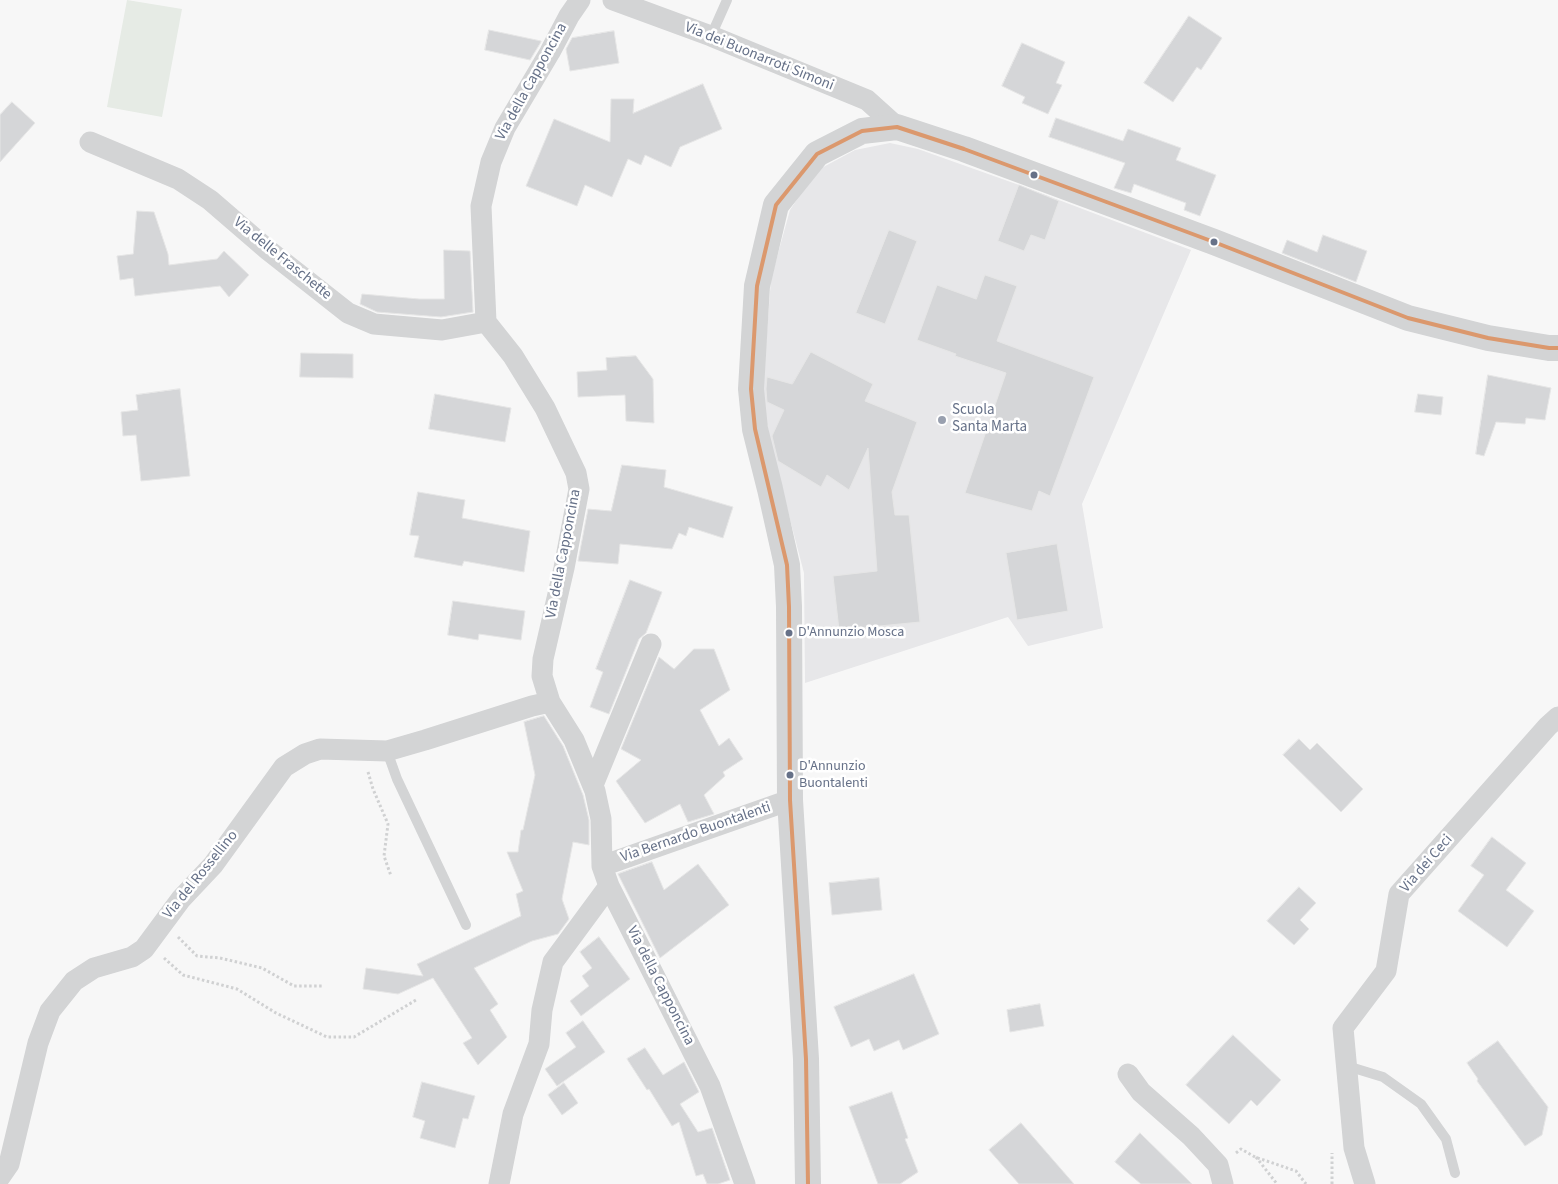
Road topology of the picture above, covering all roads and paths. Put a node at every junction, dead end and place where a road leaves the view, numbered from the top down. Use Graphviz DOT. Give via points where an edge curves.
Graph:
graph roads {
  1 [pos="580,0"];
  2 [pos="613,0"];
  3 [pos="726,0"];
  4 [pos="711,36"];
  5 [pos="896,127"];
  6 [pos="90,142"];
  7 [pos="486,322"];
  8 [pos="1558,348"];
  9 [pos="651,644"];
  10 [pos="550,702"];
  11 [pos="1555,726"];
  12 [pos="362,750"];
  13 [pos="387,751"];
  14 [pos="593,785"];
  15 [pos="790,800"];
  16 [pos="602,866"];
  17 [pos="391,876"];
  18 [pos="609,886"];
  19 [pos="466,925"];
  20 [pos="170,929"];
  21 [pos="323,986"];
  22 [pos="416,1000"];
  23 [pos="1347,1066"];
  24 [pos="1128,1074"];
  25 [pos="1256,1157"];
  26 [pos="1455,1173"];
  27 [pos="1221,1175"];
  28 [pos="0,1177"];
  29 [pos="499,1184"];
  30 [pos="745,1184"];
  31 [pos="808,1184"];
  32 [pos="1277,1184"];
  33 [pos="1306,1184"];
  34 [pos="1365,1184"];
  1 -- 7 [label="street, Via della Capponcina" via="505,128 491,162 481,206"];
  2 -- 4 [label="street, Via dei Buonarroti Simoni"];
  3 -- 4 [label="lane"];
  4 -- 5 [label="street, Via dei Buonarroti Simoni" via="867,100"];
  5 -- 8 [label="street" via="1214,242 1408,318 1488,338"];
  5 -- 15 [label="street" via="862,131 817,154 776,205 756,286 751,389 755,429 787,565"];
  6 -- 7 [label="street, Via delle Fraschette" via="178,179 210,200 348,313 374,324 442,330"];
  7 -- 10 [label="street, Via della Capponcina" via="513,356 546,408 576,473 578,490 566,558 542,659 542,676"];
  9 -- 14 [label="street"];
  10 -- 13 [label="street, Via del Rossellino"];
  10 -- 14 [label="street, Via della Capponcina" via="574,740"];
  11 -- 23 [label="street, Via dei Ceci" via="1399,894 1386,971 1343,1028"];
  12 -- 13 [label="street, Via del Rossellino"];
  12 -- 17 [label="path" via="372,789 388,824 384,856"];
  12 -- 20 [label="street, Via del Rossellino" via="320,748 284,767 213,865 180,899"];
  13 -- 19 [label="lane"];
  14 -- 16 [label="street, Via della Capponcina" via="601,819"];
  15 -- 16 [label="street, Via Bernardo Buontalenti"];
  15 -- 31 [label="street" via="806,1059"];
  16 -- 18 [label="street, Via della Capponcina"];
  18 -- 29 [label="street" via="553,962 542,1010 539,1044 513,1114"];
  18 -- 30 [label="street, Via della Capponcina" via="710,1086"];
  20 -- 21 [label="path" via="197,956 262,968 294,986"];
  20 -- 22 [label="path" via="163,957 183,975 237,989 276,1013 327,1036 354,1037"];
  20 -- 28 [label="street, Via del Rossellino" via="132,957 94,968 74,981 50,1011 38,1043 9,1164"];
  23 -- 26 [label="lane" via="1383,1077 1421,1104 1446,1139"];
  23 -- 34 [label="street, Via dei Ceci" via="1354,1148"];
  24 -- 27 [label="street" via="1141,1092 1191,1136"];
  25 -- 27 [label="path" via="1241,1149"];
  25 -- 32 [label="path"];
  25 -- 33 [label="path" via="1296,1172"];
}
